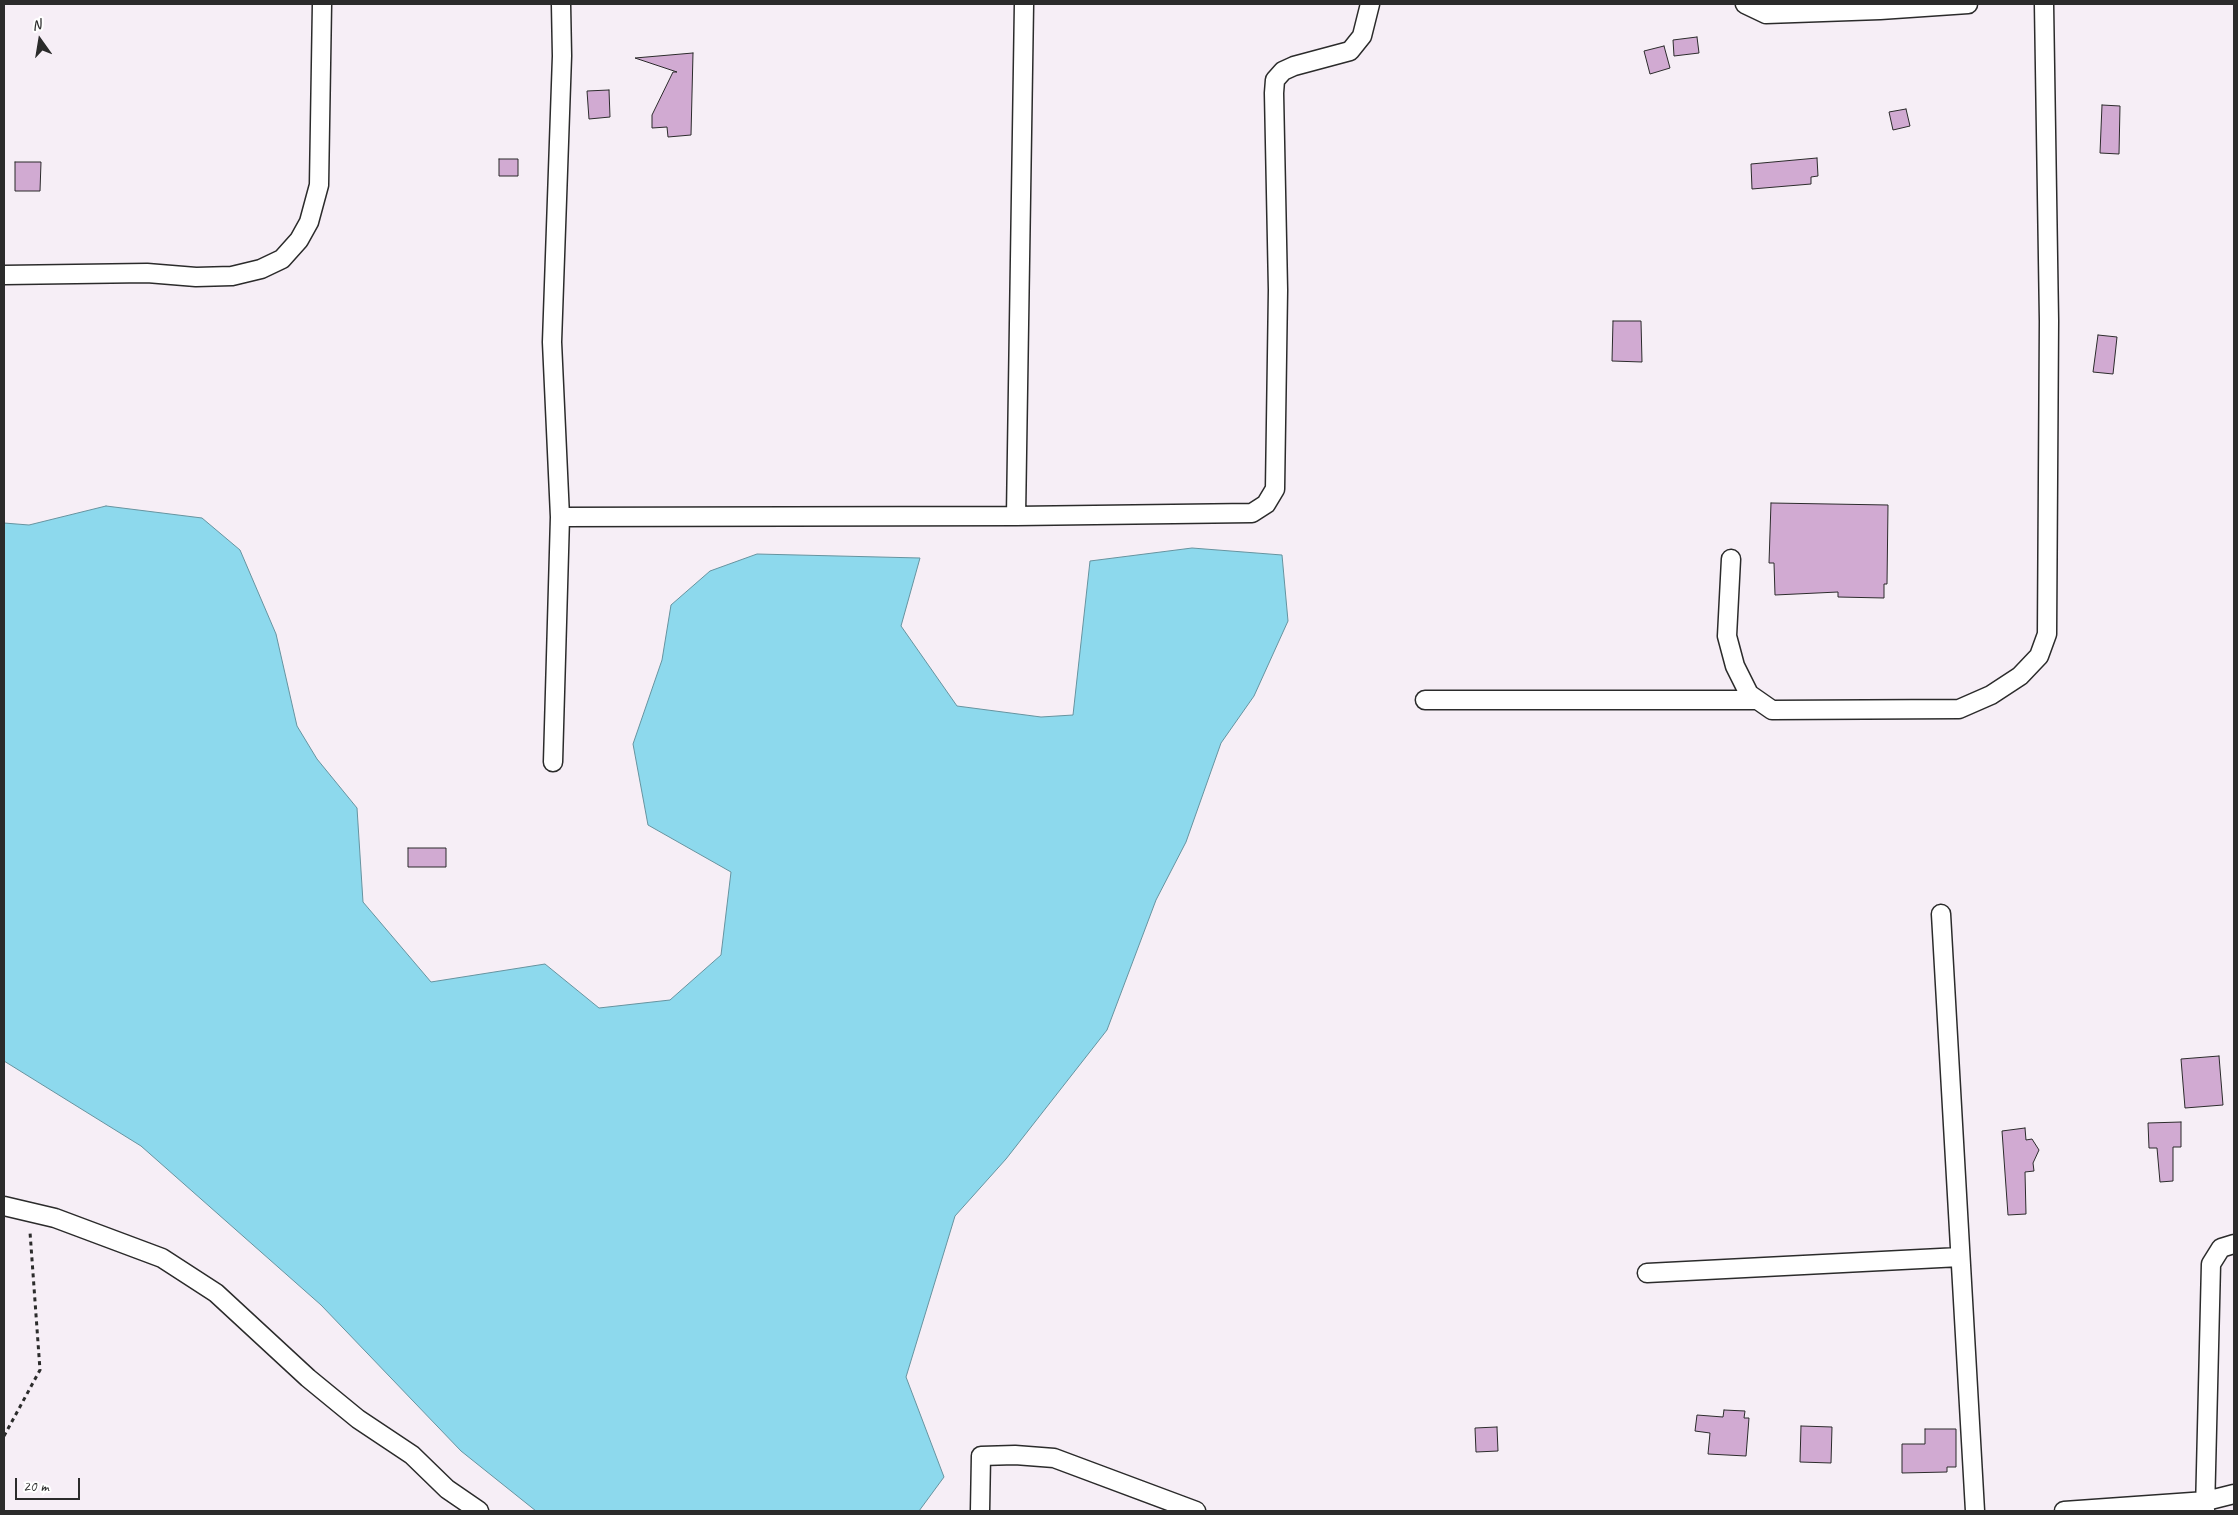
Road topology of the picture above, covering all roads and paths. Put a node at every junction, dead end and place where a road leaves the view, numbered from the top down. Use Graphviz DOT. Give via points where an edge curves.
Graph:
graph roads {
  1 [pos="322,4"];
  2 [pos="562,4"];
  3 [pos="1024,4"];
  4 [pos="1370,4"];
  5 [pos="1745,4"];
  6 [pos="1968,4"];
  7 [pos="2044,4"];
  8 [pos="4,275"];
  9 [pos="1016,516"];
  10 [pos="560,517"];
  11 [pos="1731,559"];
  12 [pos="1425,700"];
  13 [pos="1757,700"];
  14 [pos="553,762"];
  15 [pos="1941,914"];
  16 [pos="4,1206"];
  17 [pos="29,1212"];
  18 [pos="2234,1244"];
  19 [pos="1960,1257"];
  20 [pos="1647,1273"];
  21 [pos="4,1436"];
  22 [pos="2234,1494"];
  23 [pos="2205,1506"];
  24 [pos="479,1511"];
  25 [pos="980,1511"];
  26 [pos="1196,1511"];
  27 [pos="1975,1511"];
  28 [pos="2064,1511"];
  1 -- 8 [label="street" via="319,185 310,222 282,259 261,269 232,276 128,273"];
  2 -- 10 [label="street" via="552,342"];
  3 -- 9 [label="street"];
  4 -- 9 [label="street" via="1362,36 1350,50 1294,66 1275,80 1278,290 1275,489 1266,504 1252,513"];
  5 -- 6 [label="street" via="1766,14"];
  7 -- 13 [label="street" via="2049,330 2047,634 2040,656 2020,676 1991,695 1959,708 1772,710"];
  9 -- 10 [label="street"];
  10 -- 14 [label="street"];
  11 -- 13 [label="street" via="1727,636 1735,666 1749,694"];
  12 -- 13 [label="street"];
  15 -- 19 [label="street"];
  16 -- 17 [label="street"];
  17 -- 21 [label="path" via="40,1370"];
  17 -- 24 [label="street" via="55,1218 162,1258 216,1293 344,1408 412,1455 447,1489"];
  18 -- 23 [label="street" via="2221,1248 2211,1264"];
  19 -- 20 [label="street"];
  19 -- 27 [label="street"];
  22 -- 23 [label="street"];
  23 -- 28 [label="street"];
  25 -- 26 [label="street" via="981,1456 1015,1455 1054,1458"];
}
